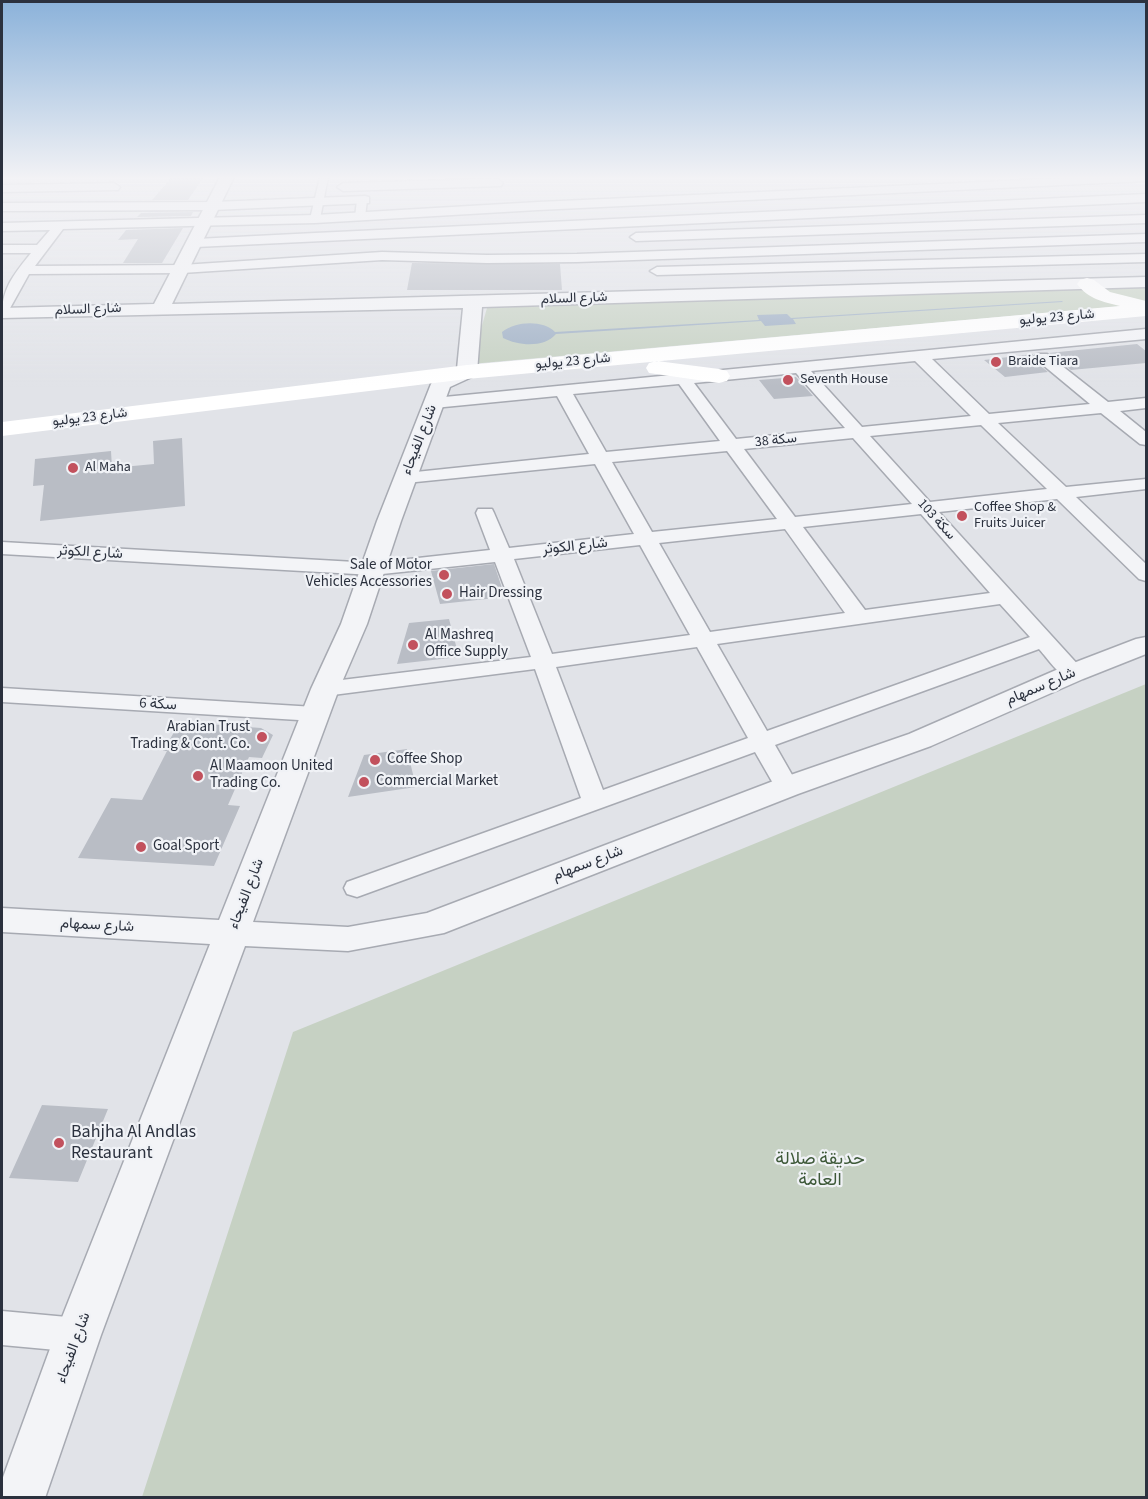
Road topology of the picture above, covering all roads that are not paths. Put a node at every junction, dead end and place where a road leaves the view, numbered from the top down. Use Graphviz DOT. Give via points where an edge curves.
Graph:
graph roads {
  1 [pos="194,247"];
  2 [pos="453,247"];
  3 [pos="894,247"];
  4 [pos="2,249"];
  5 [pos="42,249"];
  6 [pos="723,253"];
  7 [pos="439,258"];
  8 [pos="577,258"];
  9 [pos="1146,258"];
  10 [pos="182,269"];
  11 [pos="731,269"];
  12 [pos="639,272"];
  13 [pos="23,273"];
  14 [pos="581,273"];
  15 [pos="2,276"];
  16 [pos="1146,282"];
  17 [pos="1078,284"];
  18 [pos="473,302"];
  19 [pos="161,308"];
  20 [pos="1146,308"];
  21 [pos="2,311"];
  22 [pos="1105,314"];
  23 [pos="1143,333"];
  24 [pos="1009,341"];
  25 [pos="919,356"];
  26 [pos="1042,357"];
  27 [pos="646,367"];
  28 [pos="799,367"];
  29 [pos="719,376"];
  30 [pos="683,379"];
  31 [pos="447,386"];
  32 [pos="563,392"];
  33 [pos="1146,403"];
  34 [pos="1106,407"];
  35 [pos="984,420"];
  36 [pos="2,429"];
  37 [pos="857,432"];
  38 [pos="2,438"];
  39 [pos="1146,440"];
  40 [pos="732,445"];
  41 [pos="601,458"];
  42 [pos="406,478"];
  43 [pos="1146,484"];
  44 [pos="1062,494"];
  45 [pos="926,508"];
  46 [pos="485,513"];
  47 [pos="790,523"];
  48 [pos="647,539"];
  49 [pos="2,548"];
  50 [pos="501,555"];
  51 [pos="373,569"];
  52 [pos="1146,575"];
  53 [pos="1005,597"];
  54 [pos="859,617"];
  55 [pos="703,639"];
  56 [pos="1043,640"];
  57 [pos="1146,645"];
  58 [pos="542,662"];
  59 [pos="1073,673"];
  60 [pos="2,695"];
  61 [pos="320,702"];
  62 [pos="761,742"];
  63 [pos="787,787"];
  64 [pos="595,801"];
  65 [pos="357,888"];
  66 [pos="2,920"];
  67 [pos="232,933"];
  68 [pos="2,1328"];
  69 [pos="78,1335"];
  70 [pos="20,1497"];
  1 -- 10 [label="street"];
  2 -- 7 [label="street"];
  3 -- 6 [label="street"];
  4 -- 5 [label="street"];
  5 -- 13 [label="street"];
  6 -- 8 [label="street"];
  6 -- 11 [label="street"];
  7 -- 8 [label="street"];
  7 -- 10 [label="street" via="382,256"];
  8 -- 14 [label="street"];
  9 -- 11 [label="street"];
  10 -- 13 [label="street"];
  10 -- 19 [label="street"];
  11 -- 12 [label="street"];
  13 -- 15 [label="street"];
  13 -- 21 [label="street"];
  16 -- 17 [label="street, شارع السلام"];
  17 -- 18 [label="street, شارع السلام"];
  17 -- 20 [label="main road"];
  17 -- 22 [label="main road"];
  18 -- 19 [label="street, شارع السلام"];
  18 -- 31 [label="street, شارع الفيحاء"];
  19 -- 21 [label="street, شارع السلام"];
  20 -- 22 [label="main road, شارع 23 يوليو"];
  22 -- 31 [label="main road, شارع 23 يوليو"];
  23 -- 24 [label="main road, شارع 23 يوليو"];
  24 -- 25 [label="street"];
  24 -- 27 [label="main road, شارع 23 يوليو"];
  25 -- 28 [label="street"];
  25 -- 35 [label="street"];
  26 -- 34 [label="street"];
  27 -- 29 [label="main road"];
  27 -- 31 [label="main road, شارع 23 يوليو"];
  28 -- 29 [label="street"];
  28 -- 37 [label="street, سكة 103"];
  29 -- 30 [label="street"];
  30 -- 32 [label="street"];
  30 -- 40 [label="street"];
  31 -- 32 [label="street"];
  31 -- 36 [label="main road, شارع 23 يوليو"];
  31 -- 38 [label="main road, شارع 23 يوليو"];
  31 -- 42 [label="street, شارع الفيحاء"];
  32 -- 41 [label="street"];
  33 -- 34 [label="street, سكة 38"];
  34 -- 35 [label="street, سكة 38"];
  34 -- 39 [label="street"];
  35 -- 37 [label="street, سكة 38"];
  35 -- 44 [label="street"];
  37 -- 40 [label="street, سكة 38"];
  37 -- 45 [label="street, سكة 103"];
  40 -- 41 [label="street, سكة 38"];
  40 -- 47 [label="street"];
  41 -- 42 [label="street, سكة 38"];
  41 -- 48 [label="street"];
  42 -- 51 [label="street, شارع الفيحاء"];
  43 -- 44 [label="street, شارع الكوثر"];
  44 -- 45 [label="street, شارع الكوثر"];
  44 -- 52 [label="street"];
  45 -- 47 [label="street, شارع الكوثر"];
  45 -- 53 [label="street, سكة 103"];
  46 -- 50 [label="street"];
  47 -- 48 [label="street, شارع الكوثر"];
  47 -- 54 [label="street"];
  48 -- 50 [label="street, شارع الكوثر"];
  48 -- 55 [label="street"];
  49 -- 51 [label="street, شارع الكوثر"];
  50 -- 51 [label="street, شارع الكوثر"];
  50 -- 58 [label="street"];
  51 -- 61 [label="street, شارع الفيحاء"];
  53 -- 54 [label="street, سكة 6"];
  53 -- 56 [label="street, سكة 103"];
  54 -- 55 [label="street, سكة 6"];
  55 -- 58 [label="street, سكة 6"];
  55 -- 62 [label="street"];
  56 -- 59 [label="street, سكة 103"];
  56 -- 62 [label="street"];
  57 -- 59 [label="street, شارع سمهام"];
  58 -- 61 [label="street, سكة 6"];
  58 -- 64 [label="street"];
  59 -- 63 [label="street, شارع سمهام" via="920,741"];
  60 -- 61 [label="street, سكة 6"];
  61 -- 67 [label="street, شارع الفيحاء"];
  62 -- 63 [label="street"];
  62 -- 64 [label="street"];
  63 -- 67 [label="street, شارع سمهام" via="432,924 348,939"];
  64 -- 65 [label="street"];
  66 -- 67 [label="street, شارع سمهام"];
  67 -- 69 [label="street, شارع الفيحاء"];
  68 -- 69 [label="street"];
  69 -- 70 [label="street, شارع الفيحاء"];
}
